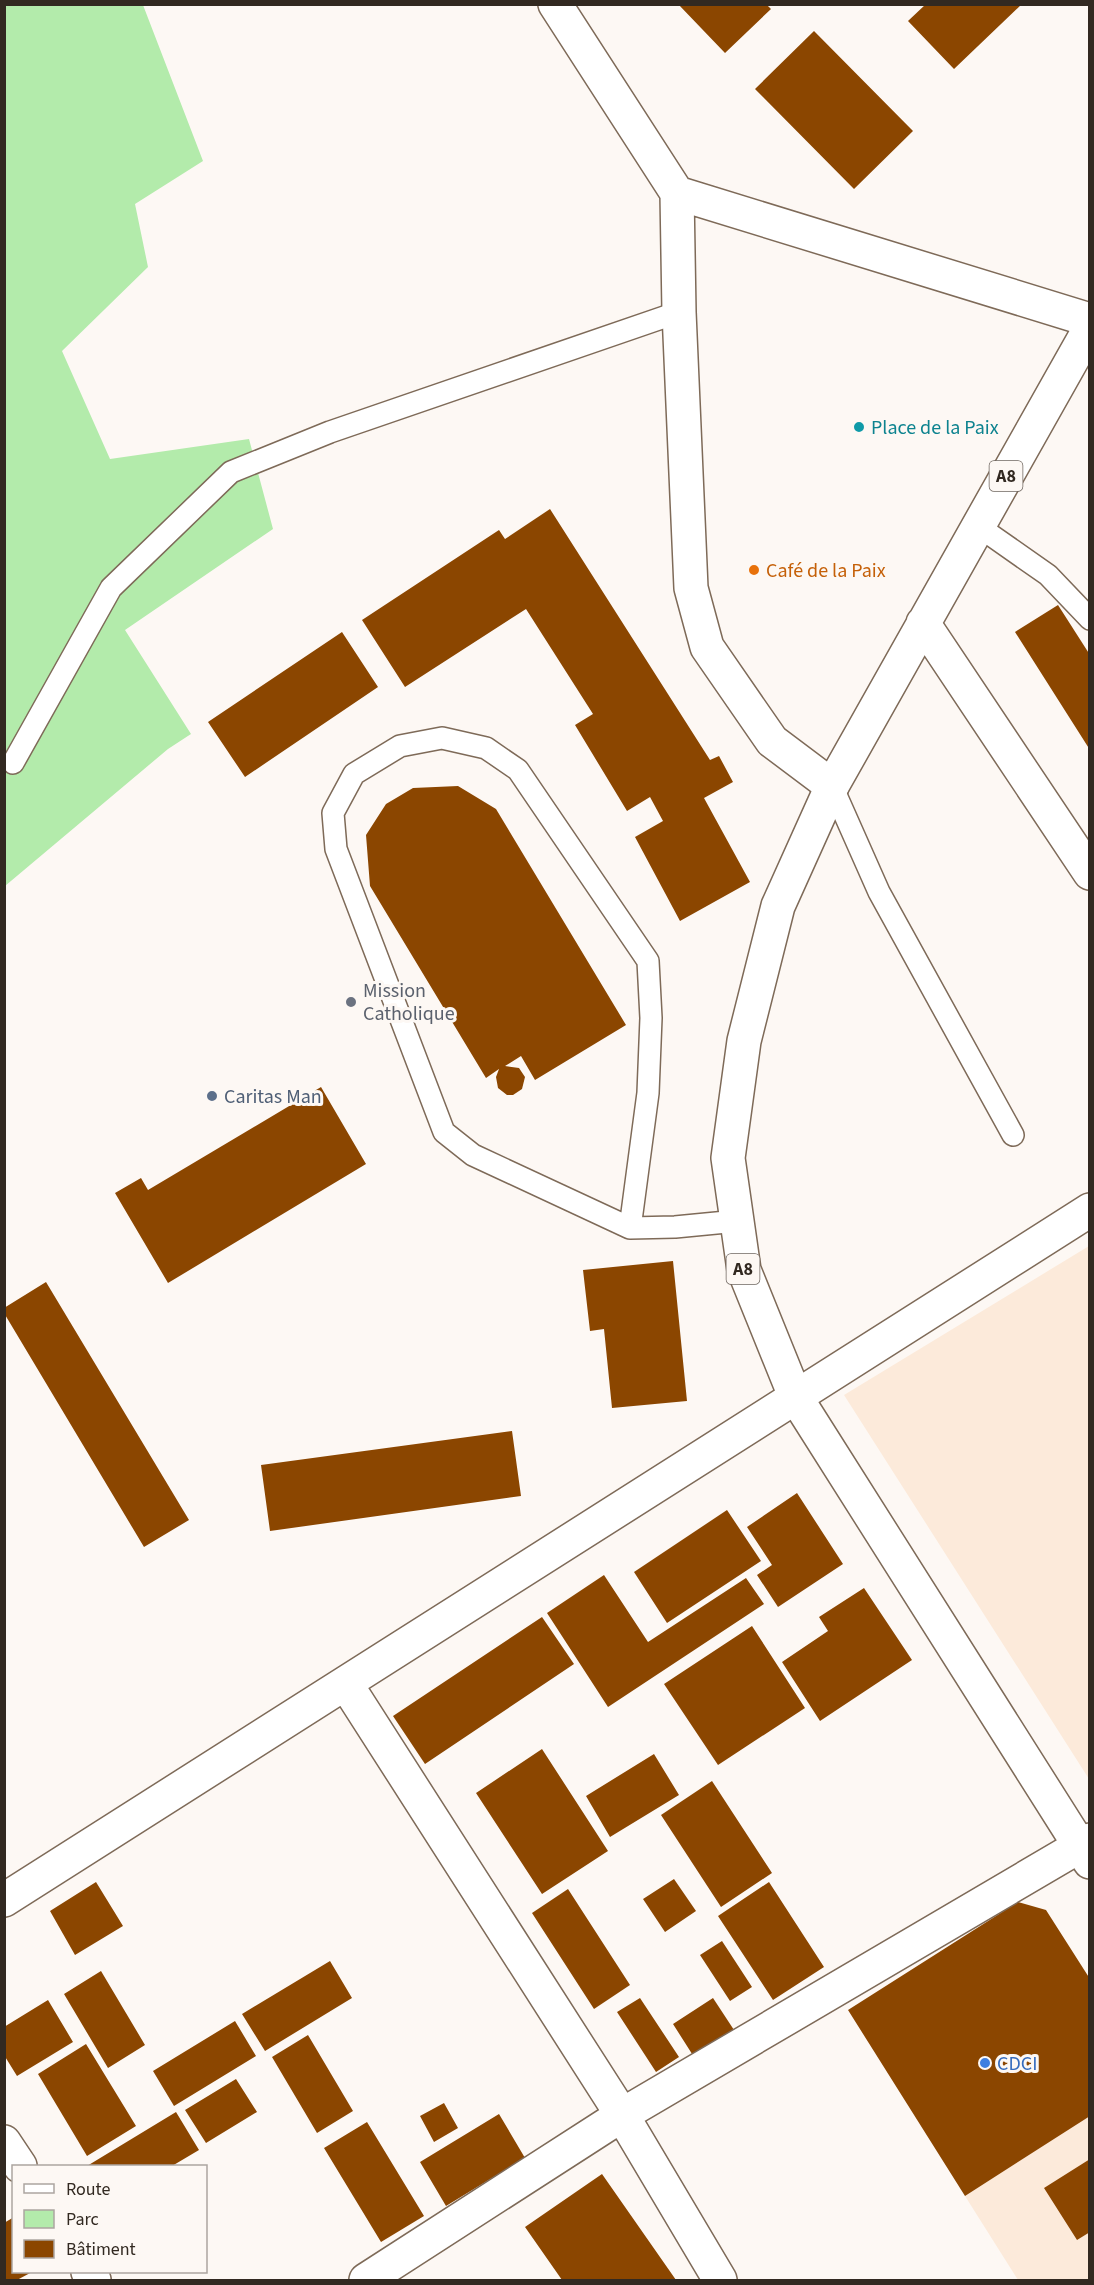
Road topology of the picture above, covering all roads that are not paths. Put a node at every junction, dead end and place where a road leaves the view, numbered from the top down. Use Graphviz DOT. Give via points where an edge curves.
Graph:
graph roads {
  1 [pos="555,4"];
  2 [pos="677,194"];
  3 [pos="679,312"];
  4 [pos="1089,320"];
  5 [pos="1089,328"];
  6 [pos="978,526"];
  7 [pos="1089,619"];
  8 [pos="923,623"];
  9 [pos="13,763"];
  10 [pos="832,786"];
  11 [pos="1089,873"];
  12 [pos="1013,1135"];
  13 [pos="1089,1210"];
  14 [pos="737,1221"];
  15 [pos="630,1228"];
  16 [pos="795,1396"];
  17 [pos="346,1684"];
  18 [pos="1086,1850"];
  19 [pos="4,1900"];
  20 [pos="622,2115"];
  21 [pos="4,2142"];
  22 [pos="19,2165"];
  23 [pos="366,2280"];
  24 [pos="720,2280"];
  1 -- 2 [label="street"];
  2 -- 3 [label="street"];
  2 -- 4 [label="street"];
  3 -- 9 [label="lane" via="330,432 231,471 111,588"];
  3 -- 10 [label="street" via="691,588 707,647 772,741"];
  5 -- 6 [label="street, A8"];
  6 -- 7 [label="lane" via="1048,575"];
  6 -- 8 [label="street, A8"];
  8 -- 10 [label="street, A8"];
  8 -- 11 [label="street"];
  10 -- 12 [label="lane" via="879,892"];
  10 -- 14 [label="street, A8" via="778,906 744,1041 728,1158"];
  13 -- 16 [label="street"];
  14 -- 15 [label="lane"];
  14 -- 16 [label="street, A8" via="744,1270"];
  15 -- 15 [label="lane" via="648,1093 648,961 518,770 486,748 442,738 400,746 354,774 333,813 336,849 444,1132 473,1155"];
  16 -- 17 [label="street"];
  16 -- 18 [label="street, A8"];
  17 -- 19 [label="street"];
  17 -- 20 [label="street"];
  18 -- 20 [label="street"];
  20 -- 23 [label="street"];
  20 -- 24 [label="street"];
  21 -- 22 [label="street"];
}
